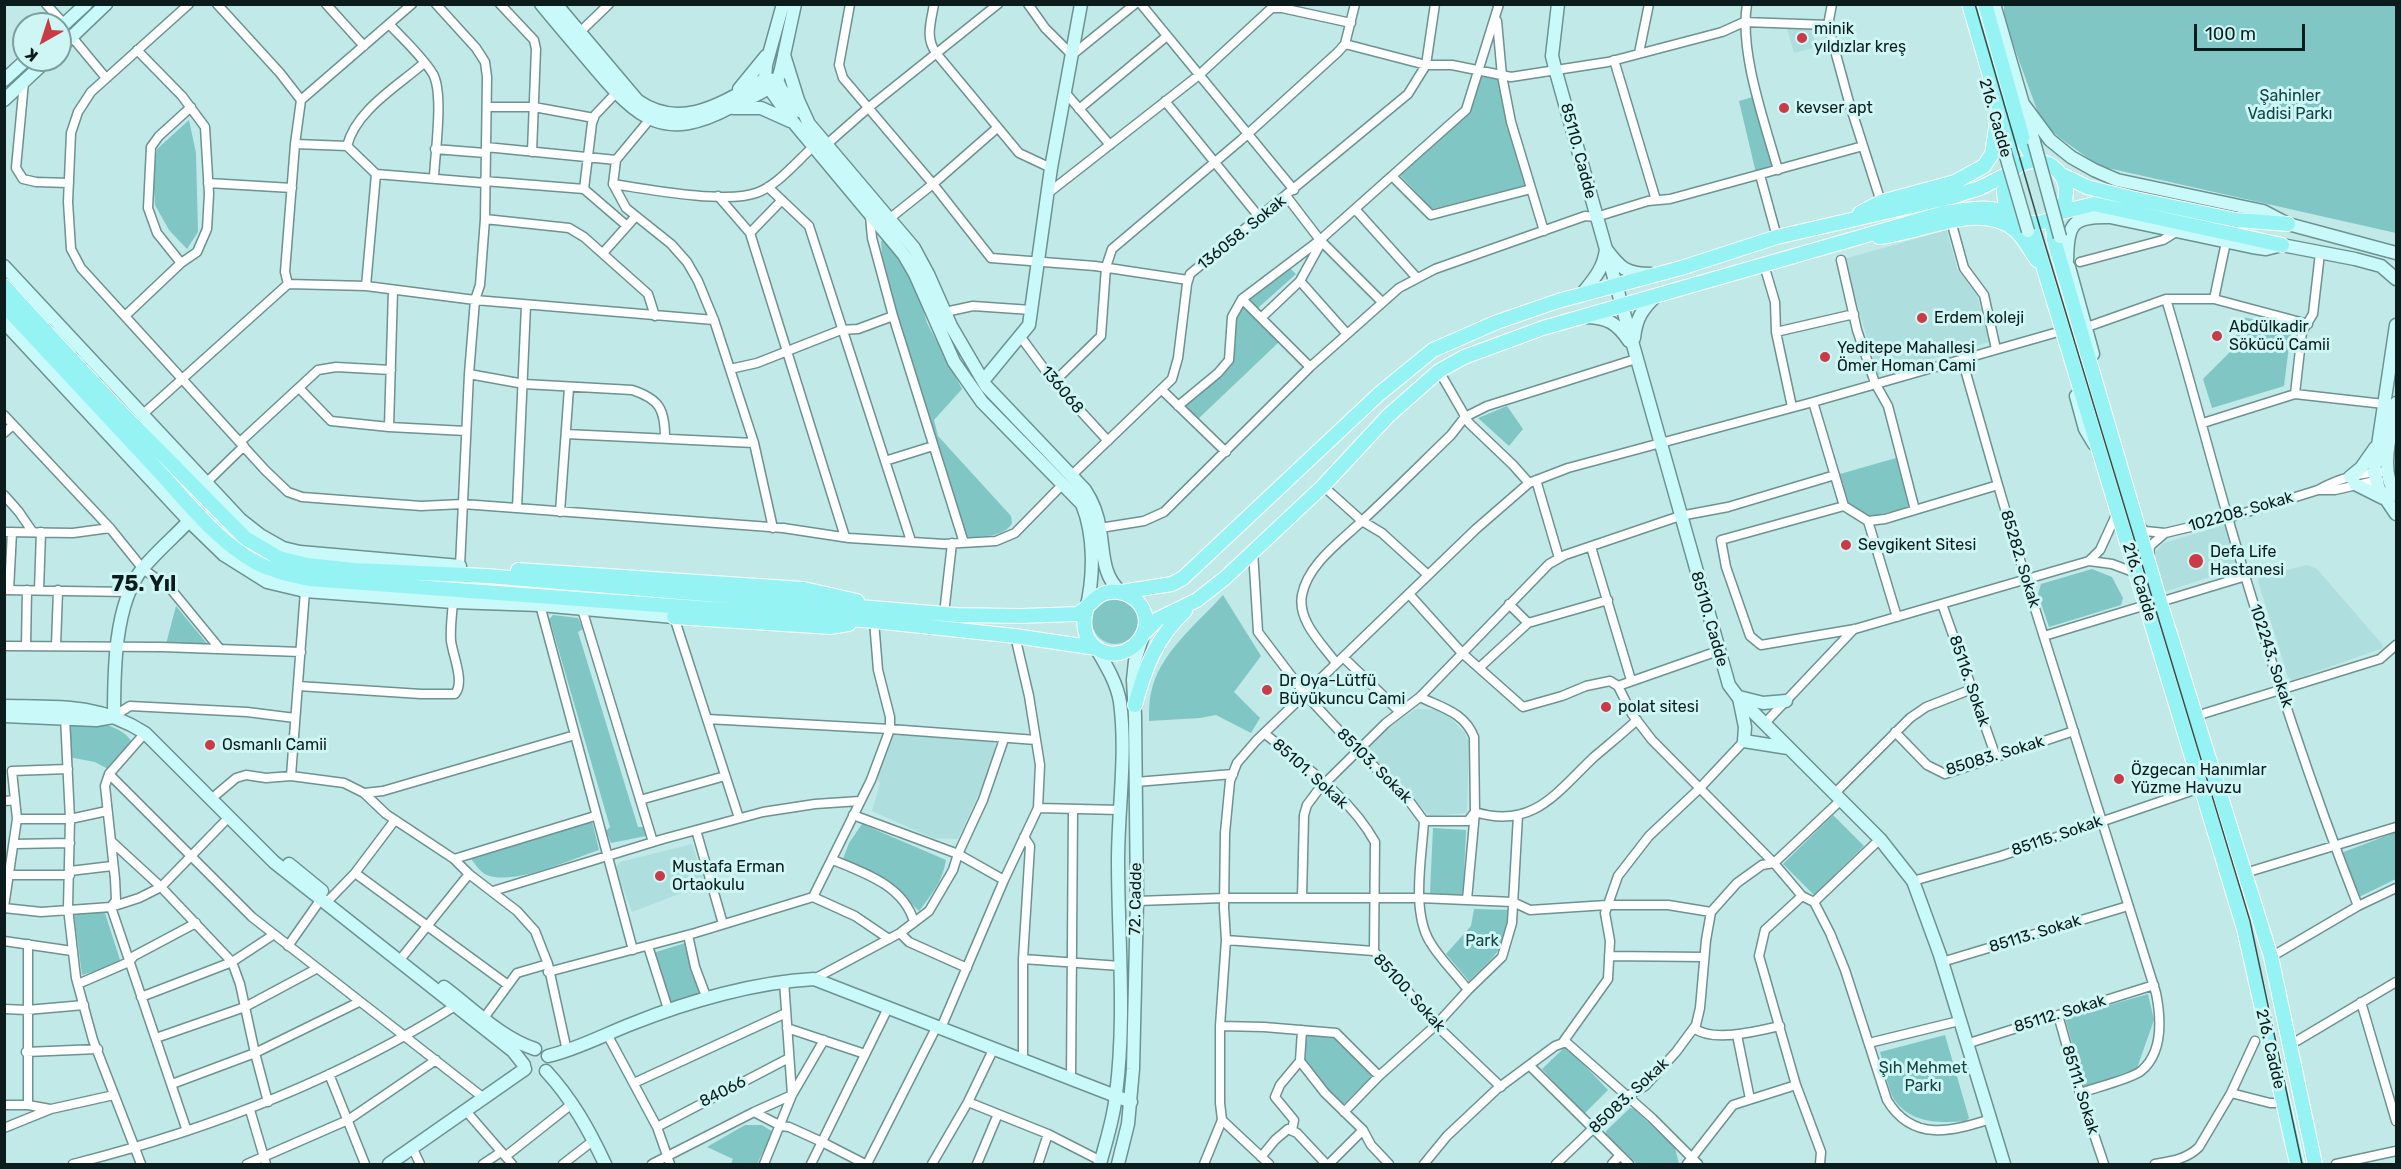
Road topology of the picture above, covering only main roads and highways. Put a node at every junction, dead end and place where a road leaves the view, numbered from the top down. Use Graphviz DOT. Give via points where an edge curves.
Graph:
graph roads {
  1 [pos="86,4"];
  2 [pos="106,4"];
  3 [pos="541,4"];
  4 [pos="556,4"];
  5 [pos="783,4"];
  6 [pos="795,4"];
  7 [pos="1081,4"];
  8 [pos="1558,4"];
  9 [pos="1962,4"];
  10 [pos="1969,4"];
  11 [pos="1985,4"];
  12 [pos="1994,4"];
  13 [pos="72,17"];
  14 [pos="72,37"];
  15 [pos="772,48"];
  16 [pos="784,55"];
  17 [pos="34,72"];
  18 [pos="770,82"];
  19 [pos="4,100"];
  20 [pos="727,104"];
  21 [pos="2024,105"];
  22 [pos="1997,121"];
  23 [pos="794,123"];
  24 [pos="809,123"];
  25 [pos="2042,162"];
  26 [pos="2011,171"];
  27 [pos="2060,174"];
  28 [pos="2012,214"];
  29 [pos="2055,216"];
  30 [pos="1851,218"];
  31 [pos="2288,224"];
  32 [pos="2029,227"];
  33 [pos="1856,239"];
  34 [pos="2282,245"];
  35 [pos="1606,249"];
  36 [pos="2397,253"];
  37 [pos="2038,261"];
  38 [pos="2067,261"];
  39 [pos="4,266"];
  40 [pos="1659,274"];
  41 [pos="2397,279"];
  42 [pos="1617,285"];
  43 [pos="4,286"];
  44 [pos="1582,294"];
  45 [pos="1656,296"];
  46 [pos="4,306"];
  47 [pos="1624,306"];
  48 [pos="1583,317"];
  49 [pos="4,322"];
  50 [pos="2397,325"];
  51 [pos="1635,353"];
  52 [pos="983,381"];
  53 [pos="2390,404"];
  54 [pos="2378,441"];
  55 [pos="2114,446"];
  56 [pos="2098,453"];
  57 [pos="2392,498"];
  58 [pos="2397,514"];
  59 [pos="189,521"];
  60 [pos="460,566"];
  61 [pos="1121,592"];
  62 [pos="1197,600"];
  63 [pos="1086,610"];
  64 [pos="900,611"];
  65 [pos="674,616"];
  66 [pos="874,621"];
  67 [pos="1144,633"];
  68 [pos="1096,648"];
  69 [pos="1738,697"];
  70 [pos="1785,701"];
  71 [pos="1135,705"];
  72 [pos="4,706"];
  73 [pos="4,716"];
  74 [pos="114,716"];
  75 [pos="162,748"];
  76 [pos="1789,748"];
  77 [pos="326,900"];
  78 [pos="535,1049"];
  79 [pos="548,1056"];
  80 [pos="525,1067"];
  81 [pos="546,1071"];
  82 [pos="1116,1097"];
  83 [pos="1131,1102"];
  84 [pos="1100,1162"];
  85 [pos="389,1164"];
  86 [pos="605,1164"];
  87 [pos="1118,1164"];
  88 [pos="2004,1164"];
  89 [pos="2297,1164"];
  90 [pos="2315,1164"];
  1 -- 13 [label="main road"];
  2 -- 14 [label="main road"];
  3 -- 20 [label="main road" via="637,113 664,123 685,123 712,117"];
  4 -- 20 [label="main road" via="631,93 650,109 680,115"];
  5 -- 15 [label="main road"];
  6 -- 16 [label="main road"];
  7 -- 52 [label="main road" via="1051,168 1029,325"];
  8 -- 35 [label="main road, 85110. Cadde" via="1552,56"];
  9 -- 22 [label="main road, 216. Cadde"];
  10 -- 26 [label="main road" via="2010,145"];
  11 -- 25 [label="main road" via="2024,143 2033,158"];
  12 -- 21 [label="main road, 216. Cadde"];
  15 -- 18 [label="main road" via="766,65"];
  15 -- 20 [label="main road"];
  16 -- 18 [label="main road"];
  16 -- 24 [label="main road"];
  17 -- 19 [label="main road"];
  18 -- 20 [label="main road"];
  18 -- 23 [label="main road"];
  18 -- 24 [label="main road" via="781,89"];
  20 -- 23 [label="main road" via="761,108"];
  21 -- 31 [label="main road" via="2050,140 2071,158 2094,170 2117,180 2263,211"];
  21 -- 38 [label="main road, 216. Cadde, bridge"];
  22 -- 30 [label="main road" via="1992,154 1984,166 1955,182 1881,202"];
  22 -- 32 [label="main road, 216. Cadde, bridge"];
  23 -- 63 [label="main road" via="904,255 954,362 982,402 1082,504 1092,584"];
  24 -- 52 [label="main road" via="914,248"];
  25 -- 26 [label="main road" via="2025,162"];
  25 -- 27 [label="main road"];
  26 -- 28 [label="main road" via="2003,198"];
  26 -- 30 [label="main road" via="1980,188 1951,197"];
  27 -- 29 [label="main road" via="2065,200"];
  27 -- 31 [label="main road" via="2087,187 2131,198 2236,220"];
  28 -- 32 [label="main road"];
  28 -- 33 [label="main road" via="1970,208 1896,225"];
  29 -- 32 [label="main road"];
  29 -- 34 [label="main road" via="2094,204"];
  29 -- 55 [label="main road" via="2054,240"];
  30 -- 40 [label="main road"];
  31 -- 36 [label="main road"];
  32 -- 37 [label="main road, 216. Cadde"];
  32 -- 56 [label="main road"];
  33 -- 37 [label="main road" via="1899,235 1951,220 1978,218 2001,222 2014,230"];
  33 -- 45 [label="main road"];
  34 -- 38 [label="main road" via="2266,249 2110,217 2091,217 2079,220 2069,231"];
  34 -- 41 [label="main road" via="2381,266"];
  35 -- 40 [label="main road" via="1623,270"];
  35 -- 42 [label="main road, 85110. Cadde"];
  35 -- 44 [label="main road" via="1599,274"];
  37 -- 56 [label="main road, 216. Cadde" via="2085,429"];
  38 -- 55 [label="main road, 216. Cadde" via="2087,327"];
  39 -- 60 [label="main road" via="206,483 260,535 282,548 328,556"];
  40 -- 42 [label="main road"];
  42 -- 44 [label="main road"];
  42 -- 47 [label="main road, 85110. Cadde"];
  43 -- 64 [label="main road" via="113,405 245,538 279,558 355,570 487,576"];
  44 -- 61 [label="main road" via="1497,322 1433,350 1379,394 1183,578 1172,584"];
  45 -- 47 [label="main road"];
  45 -- 51 [label="main road" via="1641,311 1636,323"];
  46 -- 66 [label="main road" via="184,501 243,554 282,574"];
  47 -- 48 [label="main road"];
  47 -- 51 [label="main road, 85110. Cadde"];
  48 -- 51 [label="main road" via="1609,320 1620,328"];
  48 -- 62 [label="main road" via="1464,357 1439,371 1389,415 1323,486"];
  49 -- 59 [label="main road"];
  50 -- 53 [label="main road"];
  51 -- 69 [label="main road, 85110. Cadde" via="1718,651 1729,685"];
  52 -- 61 [label="main road" via="1093,502 1106,572"];
  53 -- 54 [label="main road"];
  53 -- 57 [label="main road" via="2386,462"];
  54 -- 57 [label="main road" via="2374,476"];
  54 -- 57 [label="main road" via="2352,481"];
  55 -- 90 [label="main road, 216. Cadde" via="2271,957"];
  56 -- 89 [label="main road, 216. Cadde" via="2244,929"];
  57 -- 58 [label="main road"];
  59 -- 65 [label="main road" via="246,570 267,582 305,591"];
  59 -- 74 [label="main road" via="142,569 129,592 114,658"];
  60 -- 64 [label="main road" via="804,589"];
  61 -- 63 [label="main road" via="1101,595"];
  61 -- 67 [label="main road" via="1139,603 1146,623"];
  62 -- 67 [label="main road" via="1158,619"];
  62 -- 71 [label="main road" via="1157,643"];
  63 -- 64 [label="main road" via="1058,616"];
  63 -- 68 [label="main road" via="1084,631"];
  65 -- 66 [label="main road" via="830,627"];
  66 -- 68 [label="main road"];
  67 -- 68 [label="main road" via="1124,653"];
  67 -- 71 [label="main road, 72. Cadde" via="1134,670"];
  68 -- 82 [label="main road" via="1119,701 1123,746"];
  69 -- 70 [label="main road" via="1763,703"];
  69 -- 76 [label="main road, 85110. Cadde"];
  69 -- 76 [label="main road" via="1744,741"];
  71 -- 83 [label="main road, 72. Cadde" via="1137,901"];
  72 -- 74 [label="main road" via="75,708"];
  73 -- 74 [label="main road" via="96,720"];
  74 -- 75 [label="main road" via="145,733"];
  75 -- 77 [label="main road" via="196,774"];
  75 -- 77 [label="main road" via="274,862"];
  76 -- 88 [label="main road, 85110. Cadde" via="1880,839 1913,881"];
  77 -- 78 [label="main road" via="484,1018 524,1046"];
  77 -- 80 [label="main road" via="513,1051"];
  78 -- 79 [label="main road"];
  78 -- 80 [label="main road" via="526,1055"];
  79 -- 81 [label="main road"];
  79 -- 82 [label="main road" via="707,999 784,981 814,979"];
  80 -- 81 [label="main road" via="534,1075"];
  80 -- 85 [label="main road"];
  81 -- 86 [label="main road" via="573,1103"];
  82 -- 83 [label="main road"];
  82 -- 84 [label="main road"];
  83 -- 87 [label="main road, 72. Cadde"];
}
